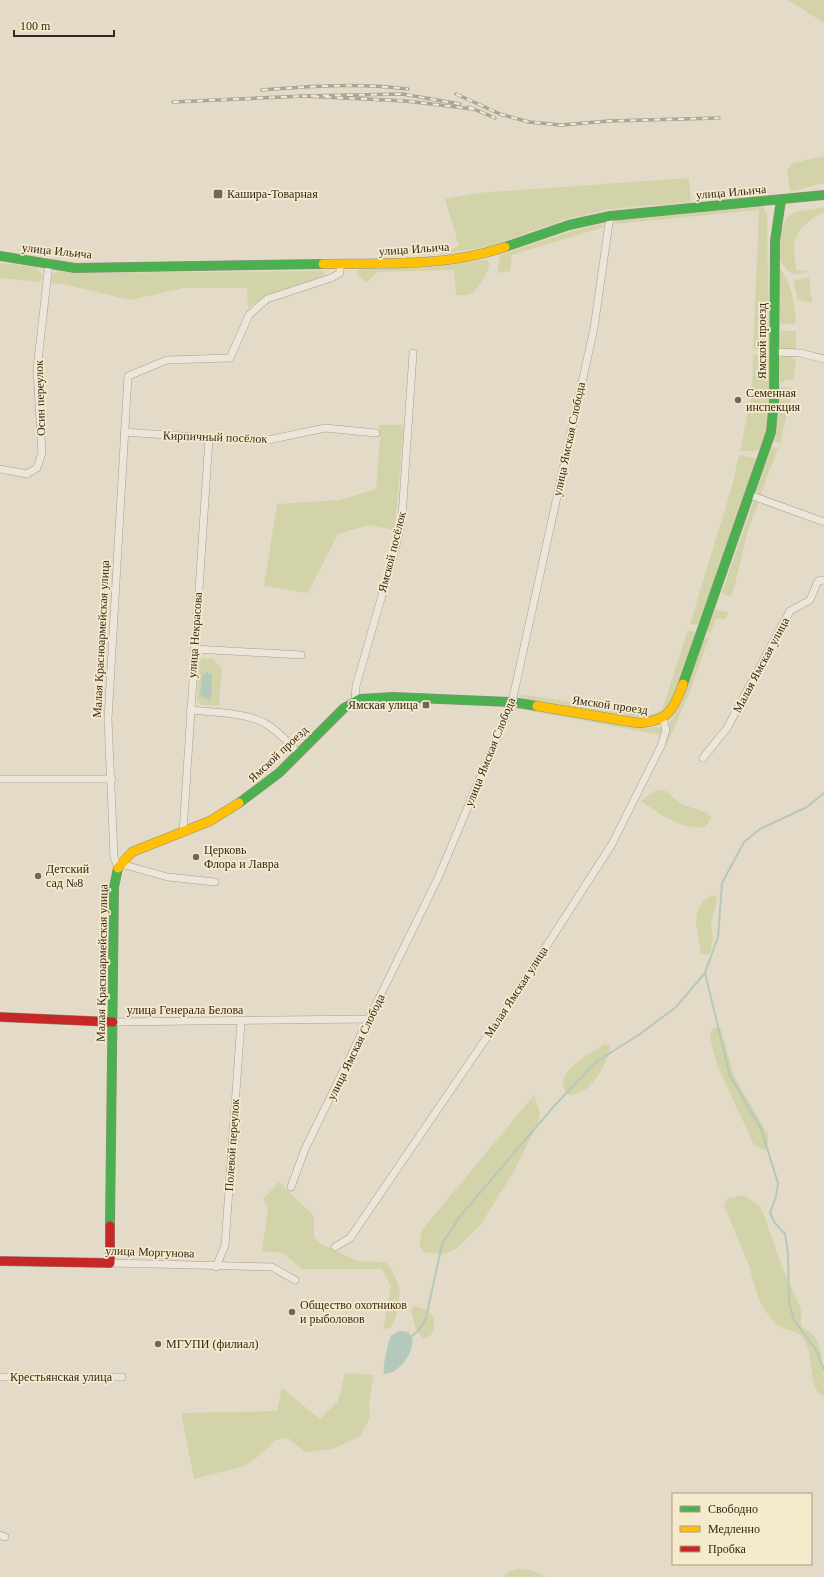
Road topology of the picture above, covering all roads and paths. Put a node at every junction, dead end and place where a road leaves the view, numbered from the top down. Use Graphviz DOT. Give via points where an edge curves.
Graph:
graph roads {
  1 [pos="824,195"];
  2 [pos="781,200"];
  3 [pos="610,216"];
  4 [pos="0,256"];
  5 [pos="49,263"];
  6 [pos="340,265"];
  7 [pos="774,352"];
  8 [pos="413,353"];
  9 [pos="824,359"];
  10 [pos="124,432"];
  11 [pos="376,433"];
  12 [pos="209,438"];
  13 [pos="0,469"];
  14 [pos="750,495"];
  15 [pos="824,522"];
  16 [pos="824,580"];
  17 [pos="194,649"];
  18 [pos="301,655"];
  19 [pos="355,701"];
  20 [pos="512,702"];
  21 [pos="190,710"];
  22 [pos="663,719"];
  23 [pos="298,753"];
  24 [pos="703,758"];
  25 [pos="0,779"];
  26 [pos="112,780"];
  27 [pos="183,832"];
  28 [pos="119,866"];
  29 [pos="215,882"];
  30 [pos="0,1018"];
  31 [pos="370,1019"];
  32 [pos="113,1022"];
  33 [pos="241,1022"];
  34 [pos="291,1187"];
  35 [pos="335,1247"];
  36 [pos="0,1261"];
  37 [pos="110,1263"];
  38 [pos="216,1267"];
  39 [pos="295,1280"];
  40 [pos="0,1377"];
  41 [pos="122,1377"];
  1 -- 2 [label="main road, улица Ильича"];
  2 -- 3 [label="main road, улица Ильича"];
  2 -- 7 [label="main road, Ямской проезд" via="775,241"];
  3 -- 6 [label="main road, улица Ильича" via="569,226 491,252 436,262"];
  3 -- 20 [label="street, улица Ямская Слобода" via="594,328"];
  4 -- 5 [label="main road, улица Ильича"];
  5 -- 6 [label="main road, улица Ильича" via="75,268"];
  5 -- 13 [label="street, Осин переулок" via="37,369 42,454 38,468 27,474"];
  6 -- 10 [label="street, Малая Красноармейская улица" via="340,273 330,278 267,299 249,315 230,358 167,360 128,376"];
  7 -- 9 [label="street" via="801,353"];
  7 -- 14 [label="main road, Ямской проезд" via="772,428"];
  8 -- 19 [label="street, Ямской посёлок" via="402,517 356,686"];
  10 -- 12 [label="street, Кирпичный посёлок"];
  10 -- 26 [label="street, Малая Красноармейская улица" via="108,720"];
  11 -- 12 [label="street, Кирпичный посёлок" via="325,428 268,440"];
  12 -- 17 [label="street, улица Некрасова"];
  14 -- 15 [label="street"];
  14 -- 22 [label="main road, Ямской проезд" via="678,699"];
  16 -- 24 [label="street, Малая Ямская улица" via="818,581 810,600 790,611 727,728"];
  17 -- 18 [label="street"];
  17 -- 21 [label="street, улица Некрасова"];
  19 -- 20 [label="main road, Ямской проезд" via="393,697"];
  19 -- 23 [label="main road, Ямской проезд" via="344,708"];
  20 -- 22 [label="main road, Ямской проезд" via="638,723 654,723"];
  20 -- 31 [label="street, улица Ямская Слобода" via="438,878"];
  21 -- 23 [label="street" via="239,715 265,723"];
  21 -- 27 [label="street, улица Некрасова"];
  22 -- 35 [label="street, Малая Ямская улица" via="666,730 661,746 612,844 506,1009 350,1238"];
  23 -- 27 [label="main road, Ямской проезд" via="279,773 233,808"];
  25 -- 26 [label="street"];
  26 -- 28 [label="street, Малая Красноармейская улица" via="114,857"];
  27 -- 28 [label="main road, Ямской проезд" via="137,849"];
  28 -- 29 [label="street" via="168,877"];
  28 -- 32 [label="main road, Малая Красноармейская улица" via="114,887"];
  30 -- 32 [label="main road, улица Генерала Белова"];
  31 -- 33 [label="street, улица Генерала Белова"];
  31 -- 34 [label="street, улица Ямская Слобода" via="305,1149"];
  32 -- 33 [label="street, улица Генерала Белова"];
  32 -- 37 [label="main road, Малая Красноармейская улица"];
  33 -- 38 [label="street, Полевой переулок" via="224,1245"];
  36 -- 37 [label="main road, улица Моргунова"];
  37 -- 38 [label="street, улица Моргунова"];
  38 -- 39 [label="street, улица Моргунова" via="272,1267"];
  40 -- 41 [label="street, Крестьянская улица"];
}
